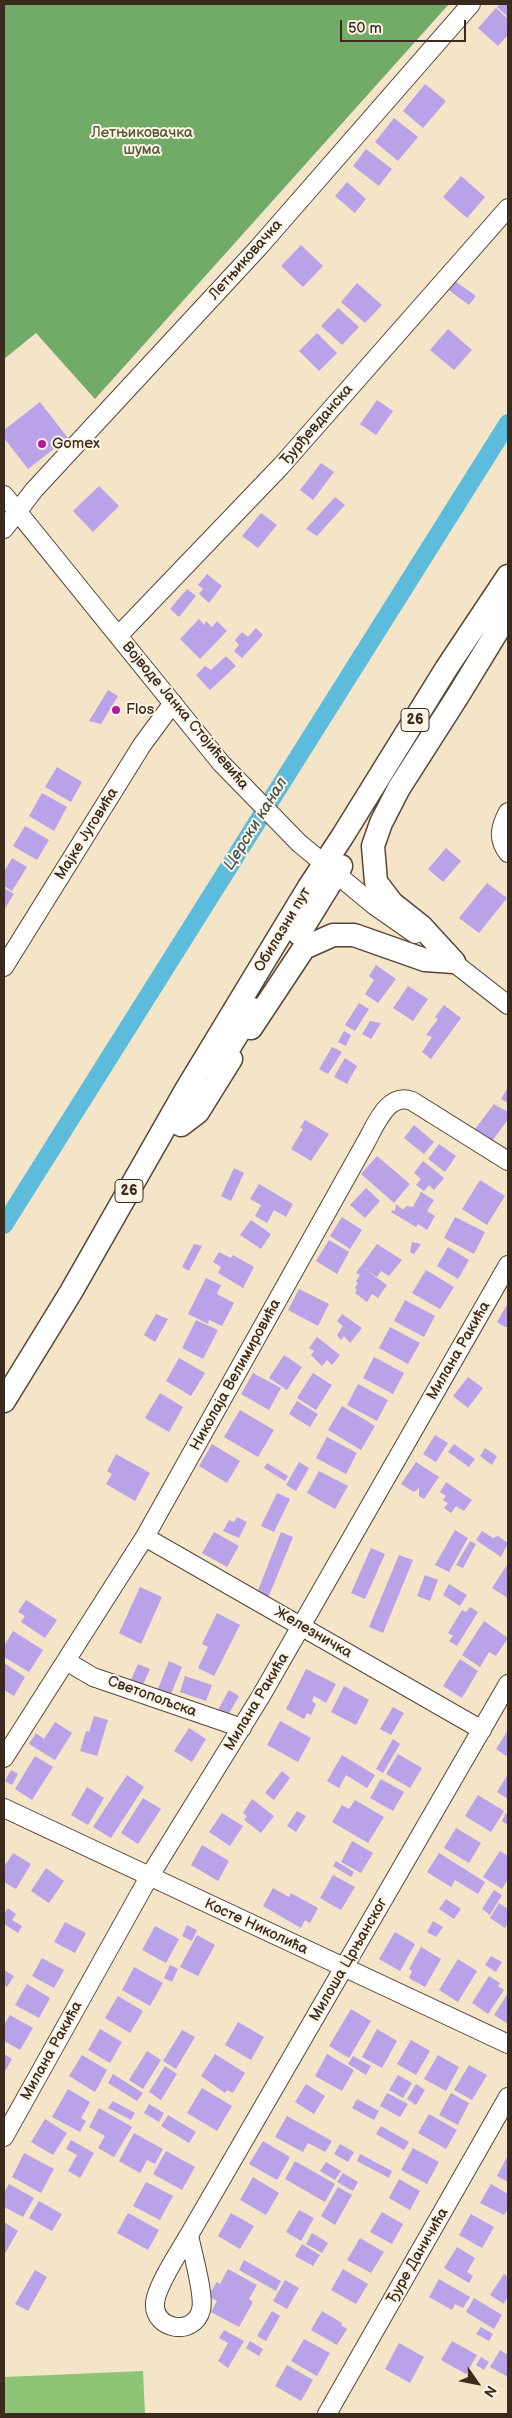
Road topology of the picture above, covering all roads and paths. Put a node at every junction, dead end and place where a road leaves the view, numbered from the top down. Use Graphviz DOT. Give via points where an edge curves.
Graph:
graph roads {
  1 [pos="471,4"];
  2 [pos="508,208"];
  3 [pos="4,495"];
  4 [pos="17,512"];
  5 [pos="4,529"];
  6 [pos="508,576"];
  7 [pos="508,598"];
  8 [pos="508,609"];
  9 [pos="119,635"];
  10 [pos="173,703"];
  11 [pos="508,812"];
  12 [pos="508,853"];
  13 [pos="330,870"];
  14 [pos="454,962"];
  15 [pos="4,967"];
  16 [pos="508,1005"];
  17 [pos="181,1125"];
  18 [pos="508,1161"];
  19 [pos="508,1265"];
  20 [pos="71,1292"];
  21 [pos="4,1400"];
  22 [pos="145,1537"];
  23 [pos="301,1626"];
  24 [pos="66,1661"];
  25 [pos="508,1684"];
  26 [pos="242,1728"];
  27 [pos="482,1730"];
  28 [pos="4,1758"];
  29 [pos="4,1808"];
  30 [pos="149,1877"];
  31 [pos="344,1968"];
  32 [pos="508,2044"];
  33 [pos="508,2097"];
  34 [pos="4,2138"];
  35 [pos="189,2235"];
  36 [pos="327,2414"];
  1 -- 4 [label="street, Летњиковачка" via="259,247"];
  2 -- 9 [label="street, Ђурђевданска" via="281,466"];
  3 -- 4 [label="street, Војводе Јанка Стојићевића"];
  4 -- 5 [label="street, Летњиковачка"];
  4 -- 9 [label="street, Војводе Јанка Стојићевића"];
  6 -- 13 [label="main road, Обилазни пут / 26" via="446,669"];
  7 -- 13 [label="main road, Обилазни пут / 26" via="355,846"];
  8 -- 14 [label="main road" via="399,788 373,846 376,882 392,903 421,926"];
  9 -- 10 [label="street, Војводе Јанка Стојићевића"];
  10 -- 13 [label="street, Војводе Јанка Стојићевића" via="221,763 281,826"];
  10 -- 15 [label="street, Мајке Југовића" via="142,745"];
  11 -- 12 [label="street" via="500,833"];
  13 -- 14 [label="street, Војводе Јанка Стојићевића"];
  13 -- 17 [label="main road, Обилазни пут / 26"];
  13 -- 20 [label="main road, Обилазни пут / 26" via="221,1031"];
  14 -- 16 [label="street, Војводе Јанка Стојићевића"];
  14 -- 17 [label="main road" via="425,960 354,934 333,935 310,944 292,965 198,1112"];
  17 -- 20 [label="main road, Обилазни пут / 26" via="109,1239"];
  18 -- 22 [label="street, Николаја Велимировића" via="412,1101 403,1098 388,1106"];
  19 -- 23 [label="street, Милана Ракића"];
  20 -- 21 [label="main road, Обилазни пут / 26"];
  22 -- 23 [label="street, Железничка"];
  22 -- 24 [label="street, Николаја Велимировића"];
  23 -- 26 [label="street, Милана Ракића"];
  23 -- 27 [label="street, Железничка"];
  24 -- 26 [label="street, Светопољска" via="93,1676"];
  24 -- 28 [label="street, Николаја Велимировића"];
  25 -- 27 [label="street, Милоша Црњанског"];
  26 -- 30 [label="street, Милана Ракића"];
  27 -- 31 [label="street, Милоша Црњанског"];
  29 -- 30 [label="street, Косте Николића"];
  30 -- 31 [label="street, Косте Николића"];
  30 -- 34 [label="street, Милана Ракића"];
  31 -- 32 [label="street, Косте Николића"];
  31 -- 35 [label="street, Милоша Црњанског"];
  33 -- 36 [label="street, Ђуре Даничића"];
  35 -- 35 [label="street, Милоша Црњанског" via="155,2300 159,2317 174,2327 189,2325 201,2309"];
}
